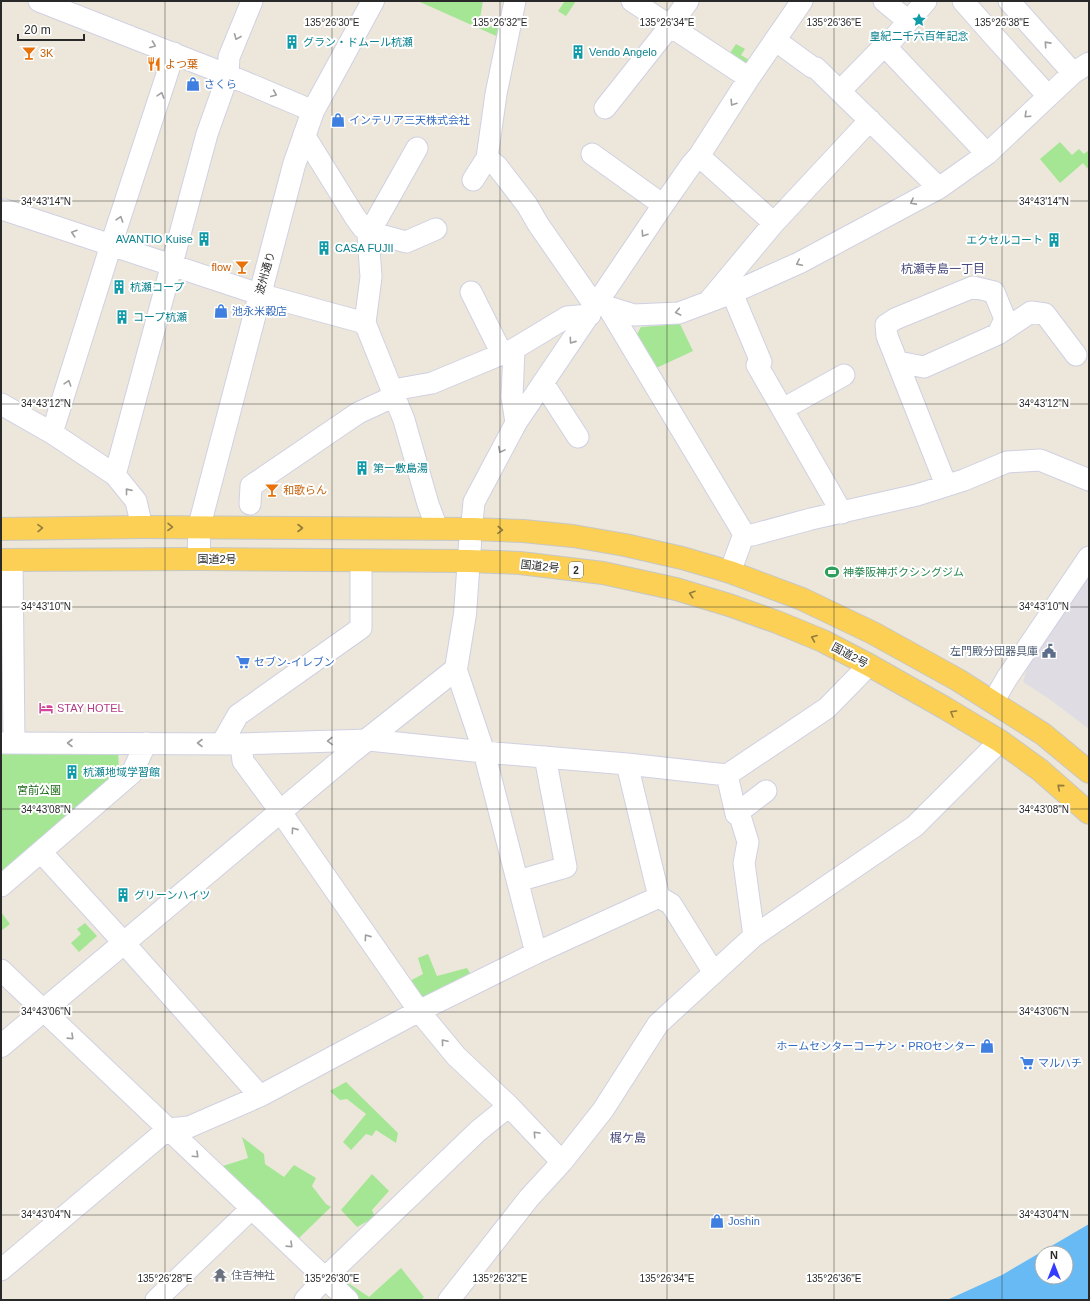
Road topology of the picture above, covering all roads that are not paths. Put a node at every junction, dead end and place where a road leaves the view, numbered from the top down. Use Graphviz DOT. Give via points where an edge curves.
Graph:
graph roads {
  1 [pos="39,1"];
  2 [pos="252,1"];
  3 [pos="373,1"];
  4 [pos="515,1"];
  5 [pos="632,1"];
  6 [pos="688,1"];
  7 [pos="802,1"];
  8 [pos="884,1"];
  9 [pos="926,1"];
  10 [pos="963,1"];
  11 [pos="1009,1"];
  12 [pos="908,20"];
  13 [pos="670,26"];
  14 [pos="775,40"];
  15 [pos="886,47"];
  16 [pos="174,53"];
  17 [pos="1081,68"];
  18 [pos="228,74"];
  19 [pos="749,78"];
  20 [pos="840,91"];
  21 [pos="1048,96"];
  22 [pos="605,108"];
  23 [pos="313,111"];
  24 [pos="870,120"];
  25 [pos="304,135"];
  26 [pos="417,148"];
  27 [pos="592,154"];
  28 [pos="987,154"];
  29 [pos="699,156"];
  30 [pos="487,158"];
  31 [pos="473,180"];
  32 [pos="939,188"];
  33 [pos="663,206"];
  34 [pos="5,210"];
  35 [pos="774,223"];
  36 [pos="436,229"];
  37 [pos="370,232"];
  38 [pos="111,245"];
  39 [pos="171,265"];
  40 [pos="471,292"];
  41 [pos="732,293"];
  42 [pos="259,294"];
  43 [pos="707,303"];
  44 [pos="598,307"];
  45 [pos="365,323"];
  46 [pos="998,334"];
  47 [pos="508,352"];
  48 [pos="1076,355"];
  49 [pos="898,362"];
  50 [pos="844,376"];
  51 [pos="543,383"];
  52 [pos="394,393"];
  53 [pos="1,404"];
  54 [pos="783,409"];
  55 [pos="516,422"];
  56 [pos="52,433"];
  57 [pos="578,438"];
  58 [pos="114,475"];
  59 [pos="1089,480"];
  60 [pos="946,485"];
  61 [pos="250,504"];
  62 [pos="842,513"];
  63 [pos="142,527"];
  64 [pos="199,527"];
  65 [pos="1,528"];
  66 [pos="437,528"];
  67 [pos="744,534"];
  68 [pos="470,544"];
  69 [pos="1089,557"];
  70 [pos="199,559"];
  71 [pos="7,560"];
  72 [pos="361,561"];
  73 [pos="730,572"];
  74 [pos="869,665"];
  75 [pos="456,669"];
  76 [pos="993,702"];
  77 [pos="369,740"];
  78 [pos="1000,741"];
  79 [pos="7,743"];
  80 [pos="146,743"];
  81 [pos="232,743"];
  82 [pos="484,752"];
  83 [pos="545,757"];
  84 [pos="627,764"];
  85 [pos="1089,772"];
  86 [pos="727,775"];
  87 [pos="766,791"];
  88 [pos="280,811"];
  89 [pos="1089,813"];
  90 [pos="736,814"];
  91 [pos="41,852"];
  92 [pos="518,881"];
  93 [pos="1,886"];
  94 [pos="659,898"];
  95 [pos="754,936"];
  96 [pos="124,943"];
  97 [pos="536,953"];
  98 [pos="1,970"];
  99 [pos="714,973"];
  100 [pos="42,1010"];
  101 [pos="419,1011"];
  102 [pos="1,1046"];
  103 [pos="260,1096"];
  104 [pos="509,1106"];
  105 [pos="168,1130"];
  106 [pos="562,1162"];
  107 [pos="252,1208"];
  108 [pos="1,1270"];
  109 [pos="325,1278"];
  110 [pos="156,1300"];
  111 [pos="305,1300"];
  112 [pos="348,1300"];
  113 [pos="450,1300"];
  1 -- 16 [label="street, one-way"];
  2 -- 18 [label="street, one-way" via="229,57"];
  3 -- 23 [label="street, 波州通り"];
  4 -- 30 [label="street" via="496,94"];
  5 -- 13 [label="street"];
  6 -- 13 [label="street"];
  7 -- 14 [label="street"];
  8 -- 12 [label="street"];
  9 -- 12 [label="street"];
  10 -- 21 [label="street"];
  17 -- 11 [label="street, one-way"];
  12 -- 15 [label="street"];
  13 -- 19 [label="street"];
  13 -- 22 [label="street"];
  14 -- 19 [label="street"];
  14 -- 20 [label="street" via="816,68"];
  15 -- 20 [label="street" via="882,48"];
  15 -- 28 [label="street"];
  16 -- 18 [label="street"];
  38 -- 16 [label="street, one-way"];
  17 -- 21 [label="street"];
  18 -- 23 [label="street, one-way"];
  18 -- 39 [label="street" via="207,134"];
  19 -- 29 [label="street, one-way"];
  20 -- 24 [label="street"];
  21 -- 28 [label="street, one-way"];
  23 -- 25 [label="street, 波州通り"];
  24 -- 32 [label="street"];
  24 -- 35 [label="street"];
  25 -- 37 [label="street" via="355,217 363,228"];
  25 -- 42 [label="street, 波州通り"];
  26 -- 37 [label="street"];
  27 -- 33 [label="street"];
  28 -- 32 [label="street"];
  29 -- 33 [label="street"];
  29 -- 35 [label="street"];
  30 -- 31 [label="street"];
  30 -- 44 [label="street" via="497,166 527,205"];
  32 -- 41 [label="street, one-way" via="799,264"];
  33 -- 44 [label="street, one-way"];
  38 -- 34 [label="street, one-way"];
  35 -- 43 [label="street"];
  36 -- 37 [label="street" via="406,242"];
  37 -- 45 [label="street" via="370,277"];
  38 -- 39 [label="street"];
  56 -- 38 [label="street, one-way"];
  39 -- 42 [label="street"];
  39 -- 58 [label="street"];
  40 -- 47 [label="street"];
  41 -- 43 [label="street"];
  41 -- 54 [label="street" via="761,362 757,364"];
  42 -- 45 [label="street"];
  42 -- 64 [label="street, 波州通り"];
  43 -- 44 [label="street, one-way" via="679,314 634,315"];
  44 -- 47 [label="street" via="567,317"];
  44 -- 51 [label="street, one-way"];
  44 -- 67 [label="street"];
  45 -- 52 [label="street"];
  46 -- 48 [label="street" via="1031,312 1045,314"];
  46 -- 49 [label="street" via="924,367"];
  46 -- 49 [label="street" via="1005,319 994,292 973,287 886,325 887,336"];
  47 -- 52 [label="street" via="432,383"];
  47 -- 55 [label="street"];
  49 -- 60 [label="street"];
  50 -- 54 [label="street"];
  51 -- 55 [label="street"];
  51 -- 57 [label="street"];
  52 -- 61 [label="street" via="358,413 251,486"];
  52 -- 66 [label="street"];
  53 -- 56 [label="street"];
  54 -- 62 [label="street"];
  55 -- 68 [label="street, one-way" via="474,502"];
  56 -- 58 [label="street"];
  63 -- 58 [label="street, one-way" via="136,501"];
  59 -- 60 [label="street" via="1040,460 1007,462"];
  60 -- 62 [label="street" via="917,496"];
  62 -- 67 [label="street" via="752,535"];
  63 -- 64 [label="highway, 国道2号 / 2, one-way"];
  65 -- 63 [label="highway, 国道2号 / 2, one-way"];
  64 -- 66 [label="highway, 国道2号 / 2, one-way"];
  64 -- 70 [label="street, 波州通り"];
  66 -- 68 [label="highway, 国道2号 / 2"];
  67 -- 73 [label="street"];
  68 -- 72 [label="highway, 国道2号 / 2"];
  68 -- 73 [label="highway, 国道2号 / 2, one-way" via="523,531 573,536 682,558"];
  74 -- 68 [label="highway, 国道2号 / 2, one-way" via="823,641 729,605 676,589 603,573 520,563"];
  68 -- 75 [label="street" via="465,614"];
  69 -- 76 [label="street"];
  70 -- 71 [label="highway, 国道2号 / 2"];
  70 -- 72 [label="highway, 国道2号 / 2"];
  71 -- 79 [label="street"];
  72 -- 81 [label="street" via="361,628 238,716"];
  73 -- 76 [label="highway, 国道2号 / 2" via="802,599 873,633"];
  78 -- 74 [label="highway, 国道2号 / 2, one-way"];
  74 -- 86 [label="street" via="828,708"];
  75 -- 77 [label="street"];
  75 -- 82 [label="street"];
  76 -- 85 [label="highway, 国道2号 / 2" via="1042,734"];
  77 -- 81 [label="street, one-way"];
  77 -- 82 [label="street"];
  77 -- 88 [label="street"];
  89 -- 78 [label="highway, 国道2号 / 2, one-way" via="1040,770"];
  78 -- 95 [label="street" via="915,826"];
  80 -- 79 [label="street, one-way"];
  81 -- 80 [label="street, one-way"];
  80 -- 91 [label="street" via="132,773"];
  81 -- 88 [label="street"];
  82 -- 83 [label="street"];
  82 -- 92 [label="street"];
  83 -- 84 [label="street"];
  83 -- 92 [label="street" via="566,867"];
  84 -- 86 [label="street"];
  84 -- 94 [label="street"];
  86 -- 90 [label="street"];
  87 -- 90 [label="street"];
  88 -- 96 [label="street"];
  101 -- 88 [label="street, one-way"];
  90 -- 95 [label="street" via="740,816 748,842 744,863"];
  91 -- 93 [label="street"];
  91 -- 96 [label="street"];
  92 -- 97 [label="street"];
  94 -- 97 [label="street"];
  94 -- 99 [label="street" via="670,904"];
  95 -- 99 [label="street"];
  96 -- 100 [label="street"];
  96 -- 103 [label="street"];
  97 -- 101 [label="street"];
  98 -- 100 [label="street"];
  99 -- 106 [label="street" via="658,1024 603,1110"];
  100 -- 102 [label="street"];
  100 -- 105 [label="street, one-way"];
  101 -- 103 [label="street"];
  104 -- 101 [label="street, one-way" via="456,1056"];
  103 -- 105 [label="street" via="189,1127"];
  106 -- 104 [label="street, one-way"];
  104 -- 109 [label="street" via="478,1131"];
  105 -- 107 [label="street, one-way"];
  105 -- 108 [label="street"];
  106 -- 113 [label="street" via="529,1198"];
  107 -- 109 [label="street, one-way"];
  107 -- 110 [label="street"];
  109 -- 111 [label="street"];
  109 -- 112 [label="street"];
}
